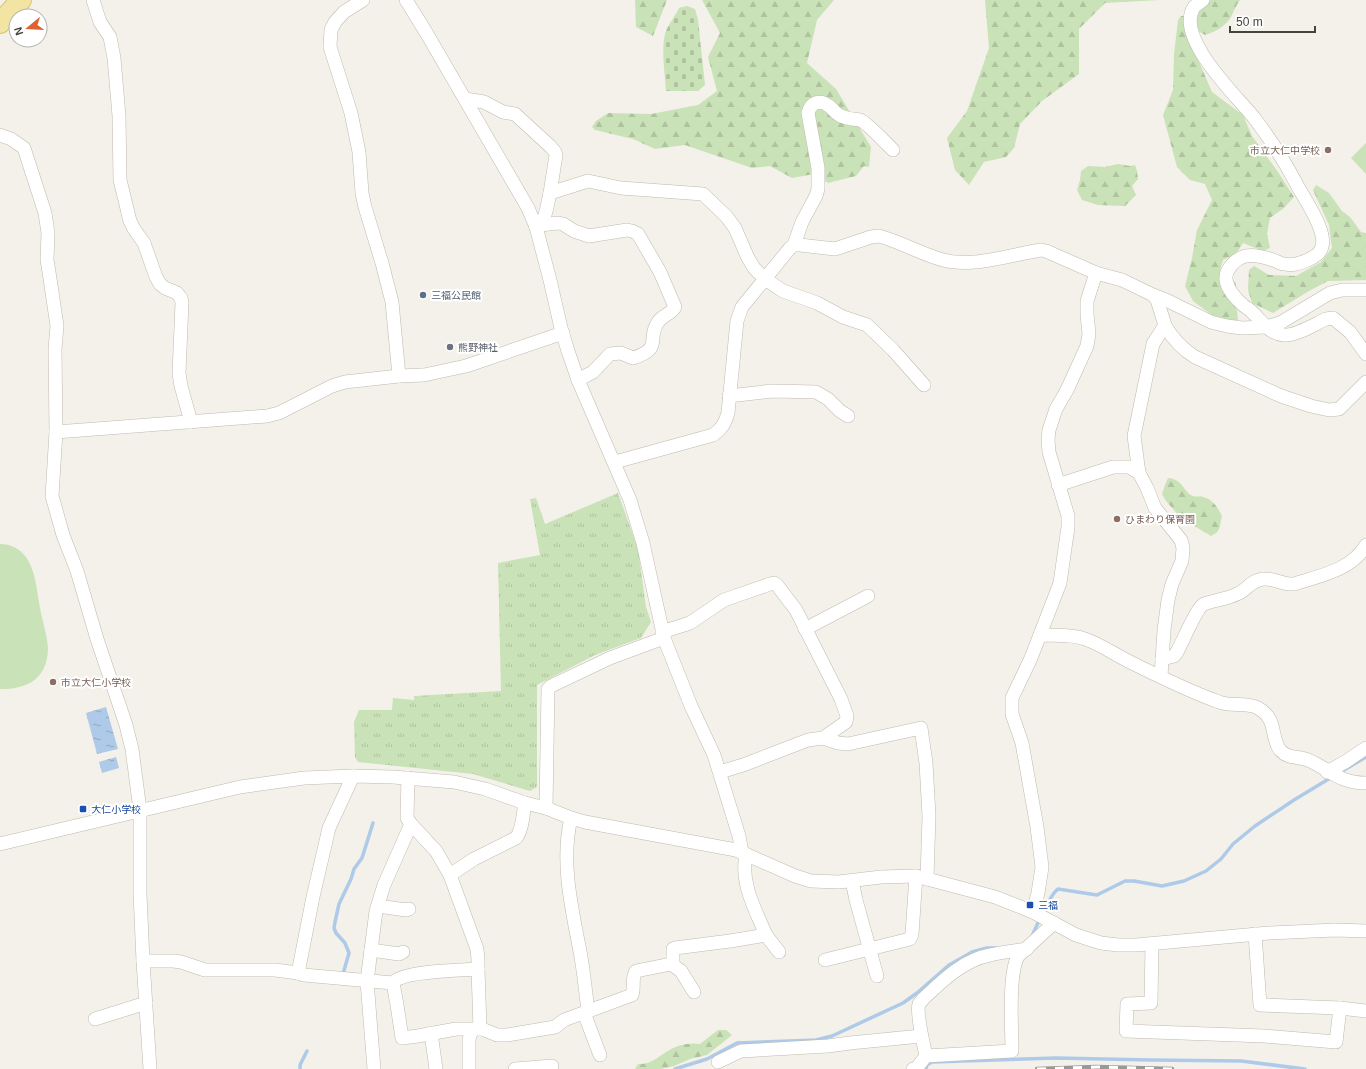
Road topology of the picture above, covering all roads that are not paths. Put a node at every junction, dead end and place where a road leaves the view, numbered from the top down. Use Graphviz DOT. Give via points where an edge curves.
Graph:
graph roads {
  1 [pos="21,0"];
  2 [pos="93,0"];
  3 [pos="364,0"];
  4 [pos="406,0"];
  5 [pos="1203,0"];
  6 [pos="0,23"];
  7 [pos="465,99"];
  8 [pos="0,135"];
  9 [pos="893,150"];
  10 [pos="550,193"];
  11 [pos="538,226"];
  12 [pos="794,245"];
  13 [pos="1096,273"];
  14 [pos="765,279"];
  15 [pos="1366,290"];
  16 [pos="1153,296"];
  17 [pos="1165,326"];
  18 [pos="1266,327"];
  19 [pos="563,333"];
  20 [pos="1366,354"];
  21 [pos="399,376"];
  22 [pos="578,380"];
  23 [pos="1366,382"];
  24 [pos="924,385"];
  25 [pos="730,396"];
  26 [pos="848,416"];
  27 [pos="191,422"];
  28 [pos="56,432"];
  29 [pos="615,462"];
  30 [pos="1139,474"];
  31 [pos="1058,486"];
  32 [pos="1366,545"];
  33 [pos="868,596"];
  34 [pos="805,629"];
  35 [pos="663,635"];
  36 [pos="1040,635"];
  37 [pos="1162,659"];
  38 [pos="1161,676"];
  39 [pos="823,738"];
  40 [pos="1366,748"];
  41 [pos="720,772"];
  42 [pos="1327,772"];
  43 [pos="353,776"];
  44 [pos="408,778"];
  45 [pos="1366,783"];
  46 [pos="525,803"];
  47 [pos="546,808"];
  48 [pos="140,810"];
  49 [pos="571,818"];
  50 [pos="411,824"];
  51 [pos="0,844"];
  52 [pos="744,853"];
  53 [pos="450,875"];
  54 [pos="921,878"];
  55 [pos="852,881"];
  56 [pos="378,906"];
  57 [pos="409,909"];
  58 [pos="1042,917"];
  59 [pos="1366,931"];
  60 [pos="1255,934"];
  61 [pos="766,935"];
  62 [pos="1152,944"];
  63 [pos="869,949"];
  64 [pos="1028,949"];
  65 [pos="371,950"];
  66 [pos="404,952"];
  67 [pos="779,952"];
  68 [pos="825,960"];
  69 [pos="143,961"];
  70 [pos="671,964"];
  71 [pos="478,969"];
  72 [pos="298,973"];
  73 [pos="877,976"];
  74 [pos="367,981"];
  75 [pos="393,983"];
  76 [pos="694,992"];
  77 [pos="146,1003"];
  78 [pos="1340,1008"];
  79 [pos="1366,1011"];
  80 [pos="586,1012"];
  81 [pos="95,1019"];
  82 [pos="476,1029"];
  83 [pos="431,1033"];
  84 [pos="922,1036"];
  85 [pos="600,1055"];
  86 [pos="926,1056"];
  87 [pos="718,1062"];
  88 [pos="552,1066"];
  89 [pos="150,1069"];
  90 [pos="374,1069"];
  91 [pos="436,1069"];
  92 [pos="469,1069"];
  93 [pos="515,1069"];
  94 [pos="913,1069"];
  1 -- 6 [label="main road"];
  2 -- 27 [label="street" via="100,22 112,43 119,116 120,180 130,221 144,243 160,284 181,298 179,373"];
  3 -- 21 [label="street" via="344,12 335,22 331,30 330,47 351,113 360,152 365,207 392,302"];
  4 -- 7 [label="street"];
  5 -- 18 [label="street" via="1194,7 1190,19 1198,48 1254,118 1282,158 1322,234 1320,251 1297,264 1284,264 1251,255 1235,261 1228,270 1227,283 1232,293"];
  7 -- 10 [label="street" via="484,102 503,112 515,114 551,147 556,156"];
  7 -- 11 [label="street"];
  8 -- 28 [label="street" via="24,148 45,213 48,272 57,326"];
  9 -- 12 [label="street" via="861,121 839,115 825,104 813,104 808,113 818,168 818,189"];
  10 -- 11 [label="street" via="545,216"];
  10 -- 14 [label="street" via="588,181 620,188 703,194 736,228 748,258"];
  11 -- 19 [label="street"];
  11 -- 22 [label="street" via="558,222 585,236 618,231 632,231 638,234 660,272 675,307 656,325 651,347 647,352 633,358 621,353 610,354 592,372"];
  12 -- 13 [label="street" via="835,249 879,236 929,256 965,263 1041,250"];
  12 -- 14 [label="street"];
  13 -- 16 [label="street" via="1122,280"];
  13 -- 31 [label="street" via="1087,301 1087,346 1068,390 1056,409 1049,430 1049,452"];
  14 -- 24 [label="street" via="783,291 867,325 894,350"];
  14 -- 25 [label="street" via="742,306 737,321"];
  15 -- 18 [label="street" via="1330,292 1280,323"];
  16 -- 17 [label="street" via="1157,300"];
  16 -- 18 [label="street" via="1211,322 1235,327"];
  17 -- 23 [label="street" via="1183,349 1195,357 1281,396 1311,406 1329,410 1339,409"];
  17 -- 30 [label="street" via="1154,344 1134,436"];
  18 -- 20 [label="street" via="1282,335 1290,335 1333,318 1350,332"];
  19 -- 21 [label="street" via="466,366 424,375"];
  19 -- 22 [label="street"];
  21 -- 27 [label="street" via="345,382 267,416"];
  22 -- 29 [label="street"];
  25 -- 26 [label="street" via="772,391 816,392"];
  25 -- 29 [label="street" via="725,423 713,435"];
  27 -- 28 [label="street"];
  28 -- 48 [label="street" via="52,496 126,725"];
  29 -- 35 [label="street" via="643,543"];
  30 -- 31 [label="street" via="1129,467 1113,467"];
  30 -- 37 [label="street" via="1155,508 1181,540 1183,548 1182,561 1168,600"];
  31 -- 36 [label="street" via="1068,516 1068,527 1060,583"];
  32 -- 37 [label="street" via="1352,562 1344,566 1294,584 1258,580 1238,594 1204,604 1198,610 1174,656"];
  33 -- 34 [label="street"];
  34 -- 35 [label="street" via="790,601 774,583 724,600 690,623"];
  34 -- 39 [label="street" via="838,692 847,716 846,722"];
  35 -- 41 [label="street"];
  35 -- 47 [label="street" via="548,688"];
  36 -- 38 [label="street" via="1084,639"];
  36 -- 58 [label="street" via="1011,705 1023,750 1037,827 1042,867 1038,893"];
  37 -- 38 [label="street"];
  38 -- 42 [label="street" via="1222,703 1244,704 1258,708 1270,720 1280,749 1293,758 1308,760"];
  39 -- 41 [label="street" via="808,740"];
  39 -- 54 [label="street" via="848,744 921,728 929,816"];
  40 -- 42 [label="street"];
  41 -- 52 [label="street"];
  42 -- 45 [label="street" via="1354,783"];
  43 -- 44 [label="street"];
  43 -- 48 [label="street" via="255,784"];
  43 -- 72 [label="street" via="329,828"];
  44 -- 46 [label="street" via="454,782 485,789"];
  44 -- 50 [label="street" via="407,814"];
  46 -- 47 [label="street"];
  46 -- 53 [label="street" via="516,838 474,859"];
  47 -- 49 [label="street"];
  48 -- 51 [label="street"];
  48 -- 69 [label="street"];
  49 -- 52 [label="street"];
  49 -- 80 [label="street" via="567,838 568,875 582,962"];
  50 -- 53 [label="street" via="436,851"];
  50 -- 56 [label="street" via="384,885"];
  52 -- 55 [label="street" via="811,881"];
  52 -- 61 [label="street" via="744,874 748,889"];
  53 -- 71 [label="street" via="477,949"];
  54 -- 55 [label="street" via="881,877"];
  54 -- 58 [label="street" via="995,897"];
  54 -- 63 [label="street" via="910,939"];
  55 -- 63 [label="street"];
  56 -- 57 [label="street"];
  56 -- 65 [label="street"];
  58 -- 62 [label="street" via="1076,935 1101,942 1118,945"];
  58 -- 64 [label="street"];
  59 -- 60 [label="street"];
  60 -- 62 [label="street"];
  60 -- 78 [label="street" via="1260,1005"];
  61 -- 67 [label="street"];
  61 -- 70 [label="street" via="675,948"];
  62 -- 78 [label="street" via="1151,1003 1127,1004 1126,1031 1264,1036 1336,1042"];
  63 -- 68 [label="street"];
  63 -- 73 [label="street"];
  64 -- 84 [label="street" via="980,958 947,977 920,1003 918,1008"];
  64 -- 86 [label="street" via="1018,956 1013,978 1012,1051"];
  65 -- 66 [label="street" via="399,954"];
  65 -- 74 [label="street"];
  69 -- 72 [label="street" via="181,962 205,970 275,970"];
  69 -- 77 [label="street"];
  70 -- 76 [label="street" via="681,971"];
  70 -- 80 [label="street" via="636,971 633,975 632,995"];
  71 -- 75 [label="street" via="413,975 395,980"];
  71 -- 82 [label="street"];
  72 -- 74 [label="street"];
  74 -- 75 [label="street"];
  74 -- 90 [label="street"];
  75 -- 83 [label="street" via="402,1038"];
  77 -- 81 [label="street"];
  77 -- 89 [label="street"];
  78 -- 79 [label="street"];
  80 -- 82 [label="street" via="564,1020 555,1027 518,1034 498,1035"];
  80 -- 85 [label="street"];
  82 -- 83 [label="street"];
  82 -- 92 [label="street" via="469,1039"];
  83 -- 91 [label="street"];
  84 -- 86 [label="street"];
  84 -- 87 [label="street" via="828,1046 740,1051"];
  86 -- 94 [label="street" via="916,1069"];
  88 -- 93 [label="street"];
}
